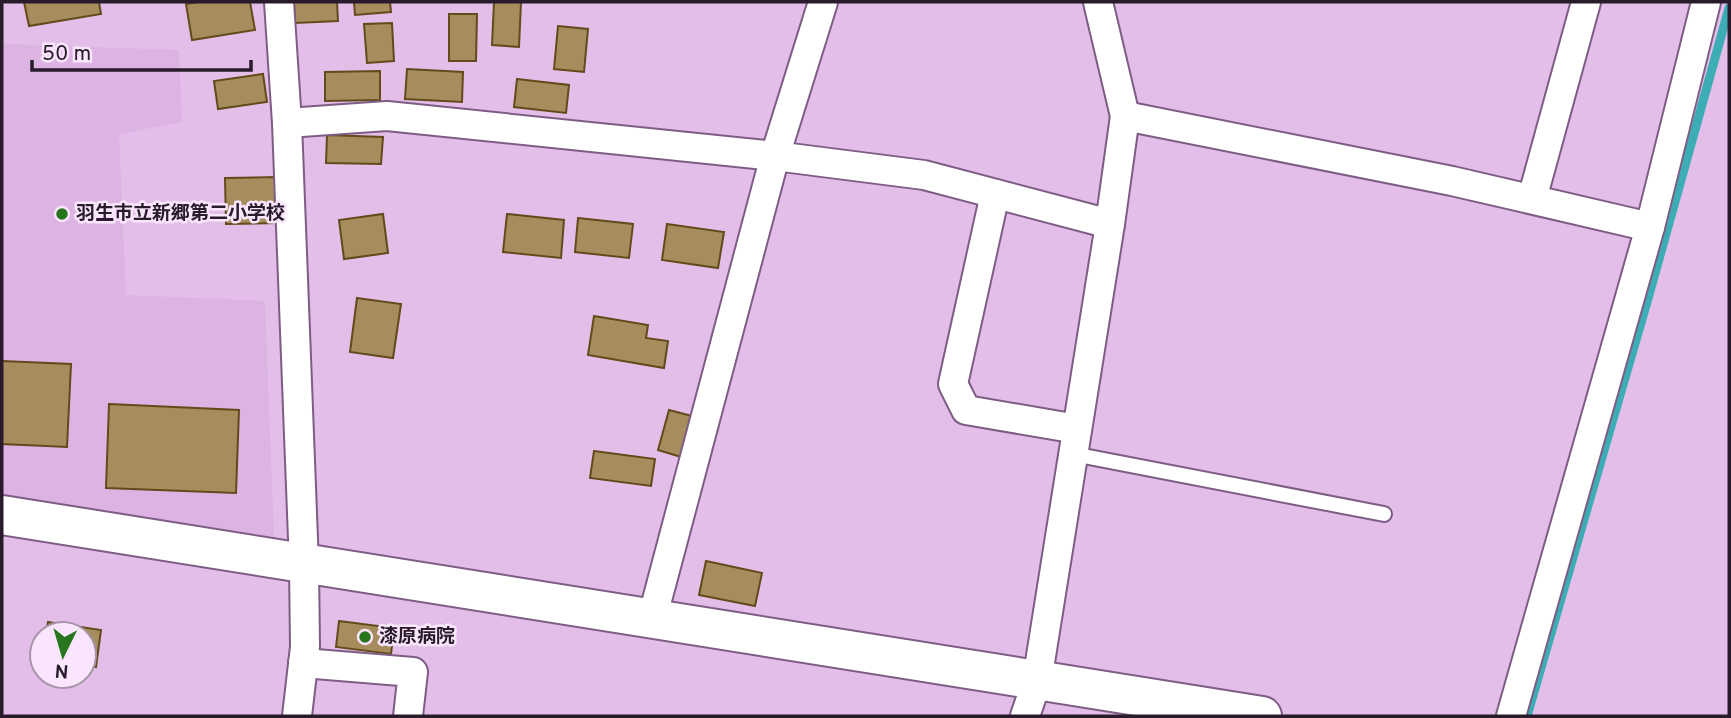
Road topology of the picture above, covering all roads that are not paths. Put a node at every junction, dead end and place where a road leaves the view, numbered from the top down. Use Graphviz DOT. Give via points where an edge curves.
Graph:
graph roads {
  1 [pos="279,2"];
  2 [pos="822,2"];
  3 [pos="1098,2"];
  4 [pos="1586,2"];
  5 [pos="1706,2"];
  6 [pos="1125,116"];
  7 [pos="287,123"];
  8 [pos="775,156"];
  9 [pos="995,194"];
  10 [pos="1532,200"];
  11 [pos="1110,223"];
  12 [pos="1650,227"];
  13 [pos="1075,442"];
  14 [pos="1384,514"];
  15 [pos="2,515"];
  16 [pos="304,565"];
  17 [pos="652,619"];
  18 [pos="303,663"];
  19 [pos="1037,681"];
  20 [pos="297,716"];
  21 [pos="408,716"];
  22 [pos="1025,716"];
  23 [pos="1262,716"];
  24 [pos="1511,716"];
  1 -- 7 [label="street"];
  2 -- 8 [label="street"];
  3 -- 6 [label="street"];
  4 -- 10 [label="street"];
  5 -- 12 [label="street"];
  6 -- 10 [label="street"];
  6 -- 11 [label="street"];
  7 -- 8 [label="street" via="387,116"];
  7 -- 16 [label="street"];
  8 -- 9 [label="street" via="924,176"];
  8 -- 17 [label="street"];
  9 -- 11 [label="street"];
  9 -- 13 [label="street" via="953,384 966,410"];
  10 -- 12 [label="street"];
  11 -- 13 [label="street"];
  12 -- 24 [label="street"];
  13 -- 14 [label="lane"];
  13 -- 19 [label="street"];
  15 -- 16 [label="street"];
  16 -- 17 [label="street"];
  16 -- 18 [label="street"];
  17 -- 19 [label="street"];
  18 -- 20 [label="street"];
  18 -- 21 [label="street" via="413,672"];
  19 -- 22 [label="street"];
  19 -- 23 [label="street"];
}
